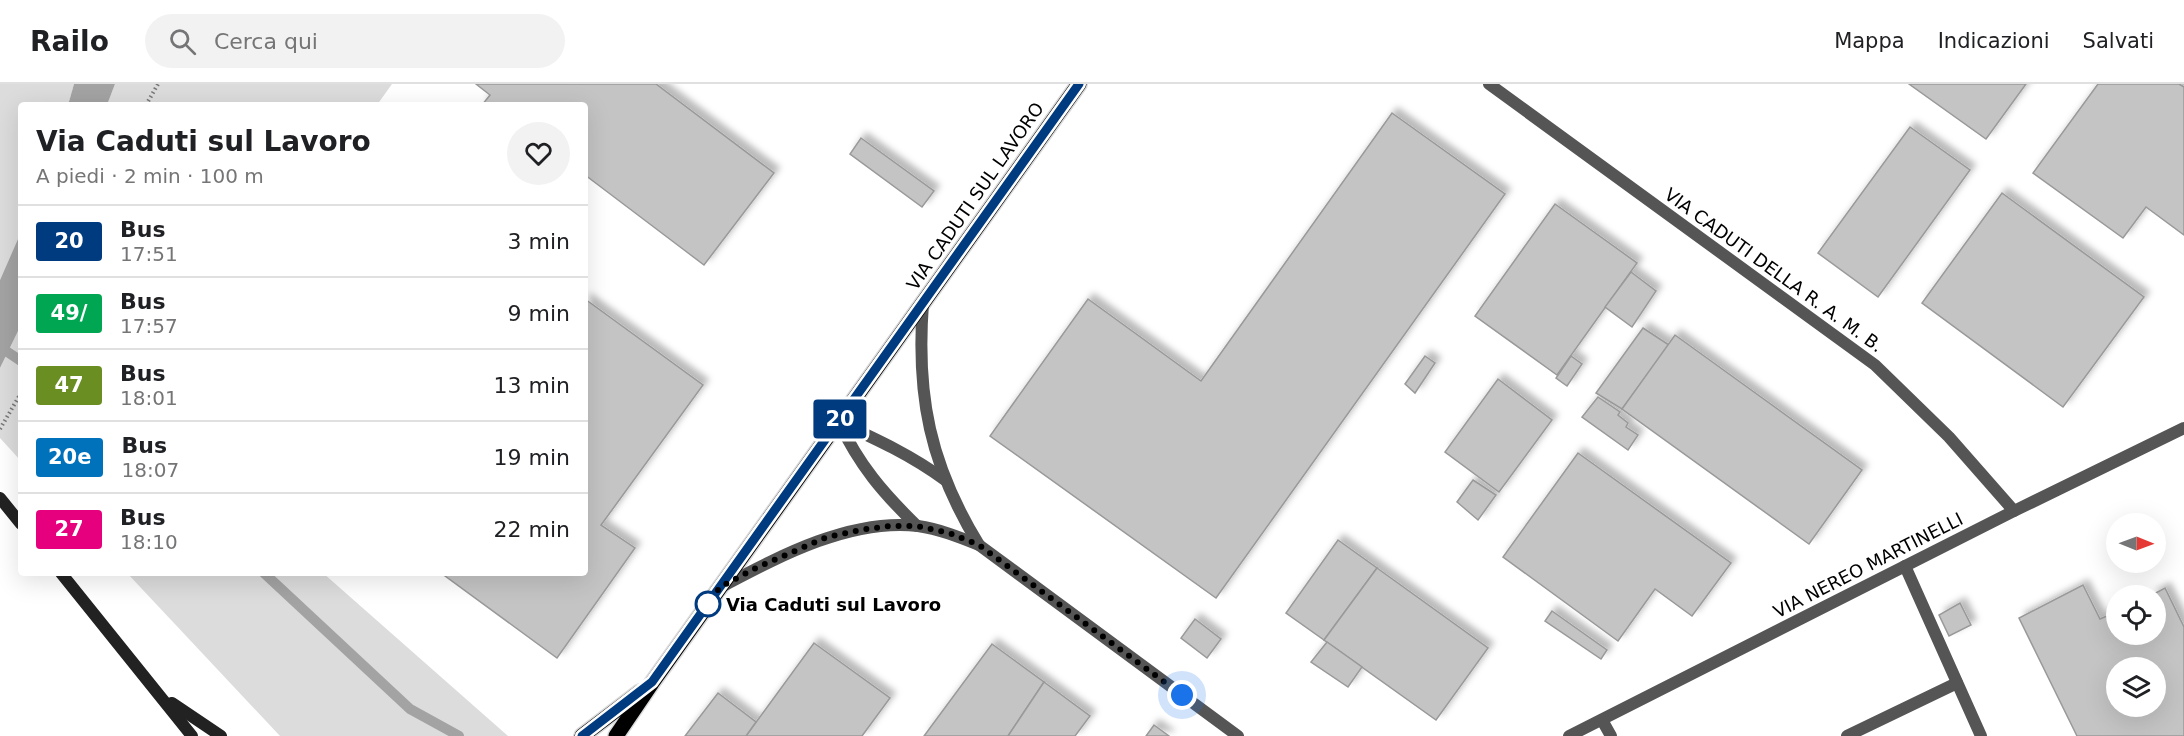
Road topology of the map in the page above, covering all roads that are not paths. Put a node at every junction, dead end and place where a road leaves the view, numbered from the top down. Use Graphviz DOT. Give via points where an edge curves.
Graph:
graph roads {
  1 [pos="1079,84"];
  2 [pos="1489,84"];
  3 [pos="923,303"];
  4 [pos="839,422"];
  5 [pos="2184,428"];
  6 [pos="946,481"];
  7 [pos="0,498"];
  8 [pos="2013,511"];
  9 [pos="18,520"];
  10 [pos="917,526"];
  11 [pos="979,545"];
  12 [pos="1905,566"];
  13 [pos="63,576"];
  14 [pos="720,587"];
  15 [pos="652,682"];
  16 [pos="1957,683"];
  17 [pos="161,695"];
  18 [pos="1602,720"];
  19 [pos="192,736"];
  20 [pos="221,736"];
  21 [pos="582,736"];
  22 [pos="616,736"];
  23 [pos="1238,736"];
  24 [pos="1569,736"];
  25 [pos="1611,736"];
  26 [pos="1847,736"];
  27 [pos="1980,736"];
  1 -- 3 [label="main road, VIA CADUTI SUL LAVORO"];
  2 -- 8 [label="street, VIA CADUTI DELLA R. A. M. B." via="1875,365 1949,437"];
  3 -- 4 [label="main road, VIA CADUTI SUL LAVORO"];
  3 -- 6 [label="street" via="923,395 935,453"];
  4 -- 6 [label="street" via="891,445"];
  4 -- 10 [label="street" via="870,476"];
  4 -- 14 [label="main road, VIA CADUTI SUL LAVORO"];
  5 -- 8 [label="street, VIA NEREO MARTINELLI"];
  6 -- 11 [label="street"];
  7 -- 9 [label="main road"];
  8 -- 12 [label="street, VIA NEREO MARTINELLI"];
  10 -- 11 [label="street"];
  10 -- 14 [label="street" via="879,527 827,537"];
  11 -- 23 [label="street"];
  12 -- 16 [label="street"];
  12 -- 18 [label="street, VIA NEREO MARTINELLI"];
  13 -- 17 [label="main road"];
  14 -- 15 [label="main road, VIA CADUTI SUL LAVORO"];
  15 -- 21 [label="main road, VIA CADUTI SUL LAVORO"];
  15 -- 22 [label="main road, VIA CADUTI SUL LAVORO"];
  16 -- 26 [label="street"];
  16 -- 27 [label="street"];
  17 -- 19 [label="main road"];
  17 -- 20 [label="main road"];
  18 -- 24 [label="street, VIA NEREO MARTINELLI"];
  18 -- 25 [label="street"];
}
